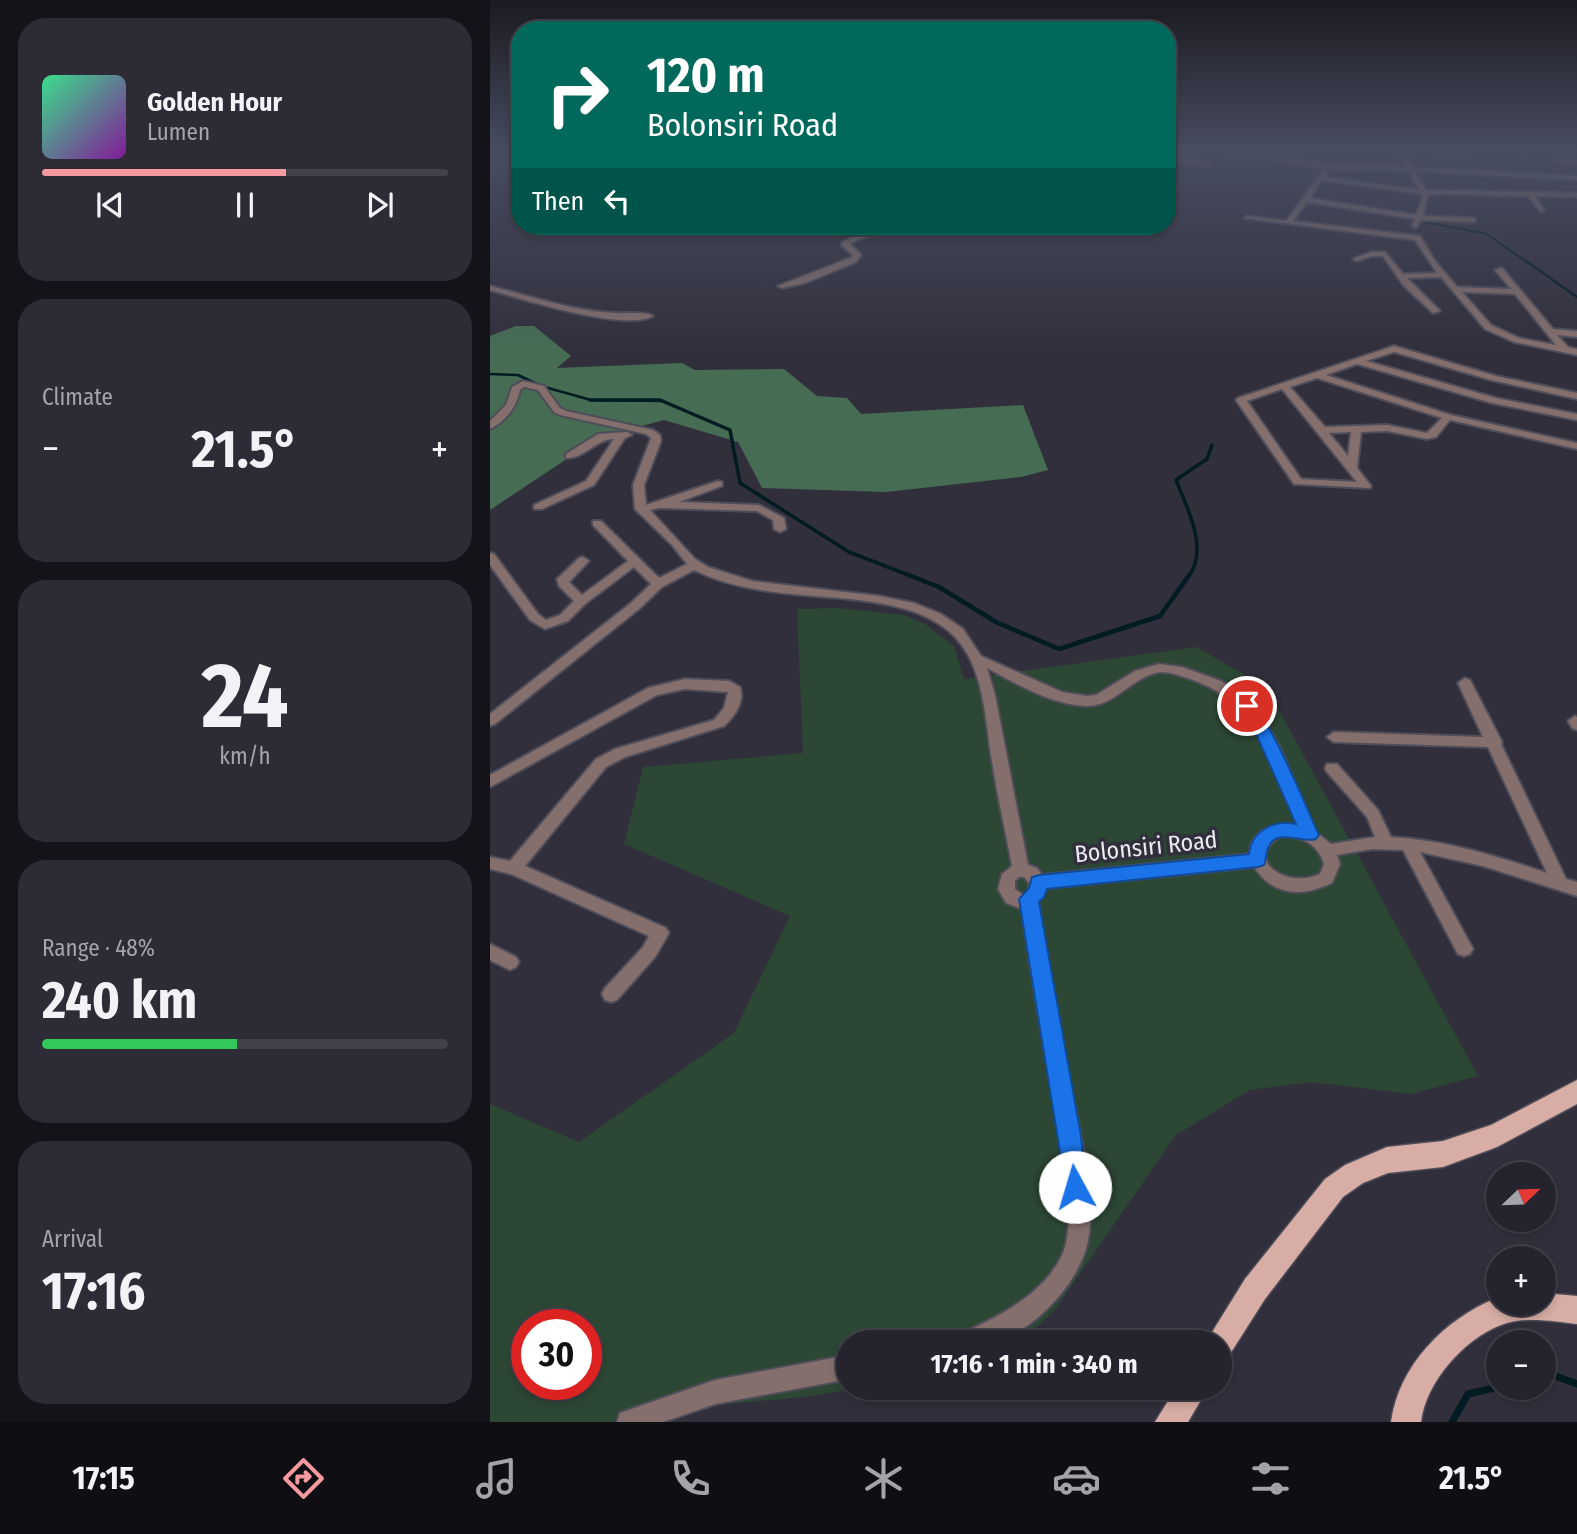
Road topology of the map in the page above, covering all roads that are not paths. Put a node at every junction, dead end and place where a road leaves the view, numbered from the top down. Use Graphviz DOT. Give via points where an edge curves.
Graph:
graph roads {
  1 [pos="1251,218"];
  2 [pos="1291,218"];
  3 [pos="1419,218"];
  4 [pos="1429,218"];
  5 [pos="1473,220"];
  6 [pos="1289,222"];
  7 [pos="863,235"];
  8 [pos="1417,238"];
  9 [pos="1357,259"];
  10 [pos="1500,270"];
  11 [pos="1443,275"];
  12 [pos="1401,276"];
  13 [pos="782,286"];
  14 [pos="490,288"];
  15 [pos="1457,289"];
  16 [pos="1516,292"];
  17 [pos="1436,311"];
  18 [pos="649,316"];
  19 [pos="1552,332"];
  20 [pos="1577,334"];
  21 [pos="1565,350"];
  22 [pos="1577,352"];
  23 [pos="1358,362"];
  24 [pos="1318,375"];
  25 [pos="1284,386"];
  26 [pos="1577,396"];
  27 [pos="1448,417"];
  28 [pos="1577,417"];
  29 [pos="492,425"];
  30 [pos="1322,429"];
  31 [pos="1356,430"];
  32 [pos="649,432"];
  33 [pos="621,436"];
  34 [pos="1577,446"];
  35 [pos="570,456"];
  36 [pos="1352,469"];
  37 [pos="718,484"];
  38 [pos="538,506"];
  39 [pos="660,506"];
  40 [pos="642,509"];
  41 [pos="597,523"];
  42 [pos="780,529"];
  43 [pos="490,557"];
  44 [pos="583,561"];
  45 [pos="635,561"];
  46 [pos="694,565"];
  47 [pos="658,584"];
  48 [pos="581,601"];
  49 [pos="977,659"];
  50 [pos="1465,683"];
  51 [pos="490,721"];
  52 [pos="1334,737"];
  53 [pos="1495,741"];
  54 [pos="1332,768"];
  55 [pos="490,782"];
  56 [pos="1310,835"];
  57 [pos="1385,842"];
  58 [pos="1408,844"];
  59 [pos="1328,851"];
  60 [pos="1258,860"];
  61 [pos="490,863"];
  62 [pos="514,868"];
  63 [pos="1020,871"];
  64 [pos="1569,887"];
  65 [pos="1034,890"];
  66 [pos="1464,949"];
  67 [pos="490,951"];
  68 [pos="510,961"];
  69 [pos="611,994"];
  70 [pos="1577,1091"];
  71 [pos="1577,1310"];
  72 [pos="998,1330"];
  73 [pos="1229,1330"];
  74 [pos="836,1369"];
  75 [pos="1185,1400"];
  76 [pos="629,1422"];
  77 [pos="1170,1422"];
  78 [pos="1406,1422"];
  1 -- 6 [label="street"];
  2 -- 6 [label="street"];
  3 -- 8 [label="street"];
  4 -- 5 [label="street"];
  6 -- 8 [label="street"];
  7 -- 13 [label="street" via="845,244 857,255 853,260"];
  8 -- 11 [label="street"];
  9 -- 12 [label="street" via="1383,253"];
  10 -- 16 [label="street"];
  11 -- 12 [label="street"];
  11 -- 15 [label="street"];
  12 -- 17 [label="street"];
  14 -- 18 [label="street" via="581,310"];
  15 -- 16 [label="street"];
  15 -- 21 [label="street" via="1483,322 1500,334"];
  16 -- 19 [label="street"];
  19 -- 20 [label="street"];
  19 -- 21 [label="street"];
  21 -- 22 [label="street"];
  23 -- 24 [label="street"];
  23 -- 26 [label="street" via="1398,349 1505,381"];
  23 -- 28 [label="street" via="1448,389"];
  24 -- 25 [label="street"];
  24 -- 27 [label="street"];
  25 -- 30 [label="street"];
  25 -- 36 [label="street" via="1241,402 1298,482 1366,486"];
  27 -- 31 [label="street" via="1427,436 1387,428"];
  27 -- 34 [label="street"];
  29 -- 32 [label="street" via="523,384 541,388 564,413"];
  30 -- 31 [label="street"];
  30 -- 36 [label="street"];
  31 -- 36 [label="street"];
  32 -- 33 [label="street"];
  32 -- 40 [label="street" via="656,441 636,487"];
  33 -- 35 [label="street" via="602,436"];
  33 -- 38 [label="street" via="590,483"];
  37 -- 39 [label="street"];
  39 -- 40 [label="street"];
  39 -- 42 [label="street" via="759,508 778,519"];
  40 -- 46 [label="street"];
  41 -- 45 [label="street"];
  43 -- 48 [label="street" via="538,622 559,621"];
  44 -- 48 [label="street" via="563,579"];
  45 -- 47 [label="street"];
  45 -- 48 [label="street"];
  46 -- 47 [label="street"];
  46 -- 49 [label="street" via="758,587 904,604 948,624 969,643"];
  47 -- 51 [label="street"];
  49 -- 56 [label="street" via="1042,689 1087,701 1115,693 1145,671 1159,668 1187,673 1231,692 1261,725"];
  49 -- 63 [label="street"];
  50 -- 53 [label="street"];
  52 -- 53 [label="street"];
  53 -- 64 [label="street"];
  54 -- 57 [label="street" via="1373,814"];
  55 -- 62 [label="street" via="653,691 685,684 729,686 735,691 726,717 719,723 601,763"];
  56 -- 59 [label="street"];
  56 -- 60 [label="street" via="1290,830 1270,833 1259,844"];
  57 -- 58 [label="street"];
  57 -- 59 [label="street"];
  58 -- 64 [label="street" via="1478,858"];
  58 -- 66 [label="street"];
  59 -- 60 [label="street" via="1330,871 1309,887 1278,882"];
  60 -- 65 [label="street, Bolonsiri Road"];
  61 -- 62 [label="street"];
  62 -- 69 [label="street" via="660,933"];
  63 -- 65 [label="street" via="1032,874"];
  63 -- 65 [label="street" via="1009,875 1004,889 1016,900"];
  65 -- 72 [label="street" via="1070,1136 1079,1237 1073,1256 1044,1294"];
  67 -- 68 [label="street"];
  70 -- 73 [label="main road" via="1497,1135 1443,1154 1387,1160 1344,1181 1255,1289"];
  71 -- 78 [label="main road" via="1518,1307 1496,1312 1472,1326 1442,1349 1409,1399"];
  74 -- 76 [label="street" via="715,1392"];
  75 -- 77 [label="main road"];
}
